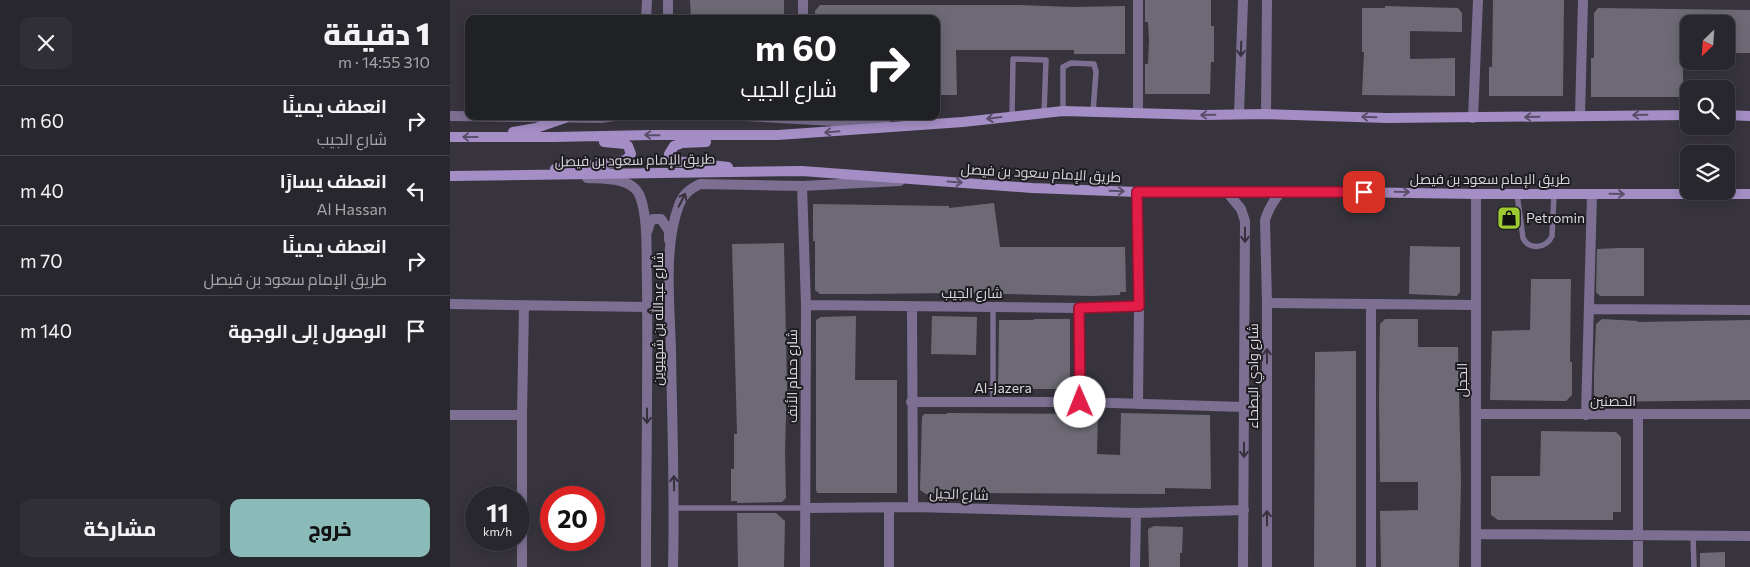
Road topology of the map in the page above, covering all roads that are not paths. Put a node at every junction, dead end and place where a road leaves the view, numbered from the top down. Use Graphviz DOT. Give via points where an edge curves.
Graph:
graph roads {
  1 [pos="647,0"];
  2 [pos="668,0"];
  3 [pos="803,0"];
  4 [pos="1138,0"];
  5 [pos="1243,0"];
  6 [pos="1267,0"];
  7 [pos="1478,0"];
  8 [pos="1583,0"];
  9 [pos="646,15"];
  10 [pos="668,15"];
  11 [pos="803,15"];
  12 [pos="1063,111"];
  13 [pos="1093,112"];
  14 [pos="1138,112"];
  15 [pos="1044,113"];
  16 [pos="1239,114"];
  17 [pos="1266,114"];
  18 [pos="1680,115"];
  19 [pos="1735,115"];
  20 [pos="450,116"];
  21 [pos="465,116"];
  22 [pos="1012,116"];
  23 [pos="1580,116"];
  24 [pos="1750,116"];
  25 [pos="1473,118"];
  26 [pos="559,120"];
  27 [pos="837,120"];
  28 [pos="900,125"];
  29 [pos="759,135"];
  30 [pos="450,136"];
  31 [pos="492,137"];
  32 [pos="554,137"];
  33 [pos="774,172"];
  34 [pos="510,175"];
  35 [pos="556,175"];
  36 [pos="450,176"];
  37 [pos="922,180"];
  38 [pos="802,186"];
  39 [pos="1282,191"];
  40 [pos="1137,192"];
  41 [pos="1227,192"];
  42 [pos="1476,194"];
  43 [pos="1517,194"];
  44 [pos="1554,194"];
  45 [pos="1592,194"];
  46 [pos="1750,194"];
  47 [pos="646,239"];
  48 [pos="670,251"];
  49 [pos="1267,303"];
  50 [pos="450,304"];
  51 [pos="524,305"];
  52 [pos="1370,305"];
  53 [pos="1476,305"];
  54 [pos="806,306"];
  55 [pos="993,306"];
  56 [pos="1139,306"];
  57 [pos="647,307"];
  58 [pos="912,308"];
  59 [pos="1079,308"];
  60 [pos="1590,309"];
  61 [pos="1750,310"];
  62 [pos="911,402"];
  63 [pos="993,402"];
  64 [pos="1080,402"];
  65 [pos="1138,404"];
  66 [pos="1244,407"];
  67 [pos="1476,414"];
  68 [pos="1750,414"];
  69 [pos="450,415"];
  70 [pos="522,415"];
  71 [pos="1586,415"];
  72 [pos="1638,415"];
  73 [pos="890,507"];
  74 [pos="913,507"];
  75 [pos="674,508"];
  76 [pos="806,508"];
  77 [pos="1244,510"];
  78 [pos="1136,513"];
  79 [pos="1476,534"];
  80 [pos="1639,535"];
  81 [pos="1693,536"];
  82 [pos="1750,536"];
  83 [pos="522,567"];
  84 [pos="646,567"];
  85 [pos="674,567"];
  86 [pos="805,567"];
  87 [pos="889,567"];
  88 [pos="1135,567"];
  89 [pos="1243,567"];
  90 [pos="1267,567"];
  91 [pos="1371,567"];
  92 [pos="1476,567"];
  93 [pos="1638,567"];
  94 [pos="1694,567"];
  1 -- 9 [label="street"];
  2 -- 10 [label="street"];
  3 -- 11 [label="street"];
  4 -- 14 [label="street"];
  5 -- 16 [label="street, one-way"];
  6 -- 17 [label="street"];
  7 -- 25 [label="street"];
  8 -- 23 [label="street"];
  12 -- 13 [label="main road, طريق الإمام سعود بن فيصل"];
  12 -- 13 [label="lane" via="1063,67 1071,63 1094,64"];
  12 -- 15 [label="main road, طريق الإمام سعود بن فيصل"];
  13 -- 14 [label="main road, طريق الإمام سعود بن فيصل"];
  16 -- 14 [label="main road, طريق الإمام سعود بن فيصل, one-way"];
  15 -- 22 [label="main road, طريق الإمام سعود بن فيصل"];
  15 -- 22 [label="lane" via="1046,60 1013,59"];
  16 -- 17 [label="main road, طريق الإمام سعود بن فيصل"];
  25 -- 17 [label="main road, طريق الإمام سعود بن فيصل, one-way"];
  18 -- 23 [label="main road, طريق الإمام سعود بن فيصل, one-way"];
  19 -- 24 [label="main road"];
  20 -- 21 [label="street"];
  22 -- 28 [label="main road, طريق الإمام سعود بن فيصل, one-way"];
  23 -- 25 [label="main road, طريق الإمام سعود بن فيصل, one-way"];
  26 -- 31 [label="main road"];
  27 -- 28 [label="street"];
  28 -- 29 [label="main road, طريق الإمام سعود بن فيصل, one-way" via="826,133"];
  29 -- 32 [label="main road, طريق الإمام سعود بن فيصل, one-way"];
  29 -- 33 [label="main road" via="730,141 682,143 674,146 668,154 675,162 685,164"];
  31 -- 30 [label="main road, طريق الإمام سعود بن فيصل, one-way"];
  31 -- 32 [label="main road, طريق الإمام سعود بن فيصل"];
  32 -- 34 [label="main road" via="625,144 631,154 626,160 606,164"];
  33 -- 35 [label="main road, طريق الإمام سعود بن فيصل"];
  33 -- 37 [label="main road, طريق الإمام سعود بن فيصل"];
  34 -- 35 [label="main road, طريق الإمام سعود بن فيصل"];
  34 -- 36 [label="main road, طريق الإمام سعود بن فيصل"];
  35 -- 47 [label="street, شارع عبدالله بن شهيوين" via="622,182 632,186 643,207"];
  37 -- 38 [label="street, شارع عبدالله بن شهيوين"];
  37 -- 40 [label="main road, طريق الإمام سعود بن فيصل, one-way"];
  48 -- 38 [label="street, شارع عبدالله بن شهيوين, one-way" via="679,205 690,188 700,184"];
  38 -- 54 [label="street, شارع حمام الأنف"];
  39 -- 41 [label="main road, طريق الإمام سعود بن فيصل"];
  39 -- 42 [label="main road, طريق الإمام سعود بن فيصل, one-way"];
  39 -- 49 [label="street, شارع وادي البطحاء" via="1272,203 1265,220"];
  40 -- 41 [label="main road, طريق الإمام سعود بن فيصل"];
  40 -- 56 [label="street"];
  41 -- 66 [label="street, شارع وادي البطحاء, one-way" via="1241,209 1245,222"];
  42 -- 43 [label="main road, طريق الإمام سعود بن فيصل"];
  42 -- 53 [label="street, الحجل"];
  43 -- 44 [label="main road, طريق الإمام سعود بن فيصل"];
  43 -- 44 [label="lane" via="1524,238 1530,246 1545,245 1552,236"];
  44 -- 45 [label="main road, طريق الإمام سعود بن فيصل"];
  45 -- 46 [label="main road, طريق الإمام سعود بن فيصل, one-way"];
  45 -- 60 [label="street"];
  47 -- 48 [label="street" via="653,219 661,219 669,231"];
  47 -- 57 [label="street, شارع عبدالله بن شهيوين"];
  75 -- 48 [label="street, شارع عبدالله بن شهيوين, one-way"];
  49 -- 52 [label="street"];
  90 -- 49 [label="street, شارع وادي البطحاء, one-way"];
  50 -- 51 [label="street"];
  51 -- 57 [label="street"];
  51 -- 70 [label="street"];
  52 -- 53 [label="street"];
  52 -- 91 [label="street"];
  53 -- 67 [label="street, الحجل"];
  54 -- 58 [label="street, شارع الجيب"];
  54 -- 76 [label="street, شارع حمام الأنف"];
  55 -- 58 [label="street, شارع الجيب"];
  55 -- 59 [label="street, شارع الجيب"];
  55 -- 63 [label="lane"];
  56 -- 59 [label="street, شارع الجيب"];
  56 -- 65 [label="street"];
  57 -- 84 [label="street, شارع عبدالله بن شهيوين, one-way"];
  58 -- 62 [label="street"];
  59 -- 64 [label="lane"];
  60 -- 61 [label="street"];
  60 -- 71 [label="street"];
  62 -- 63 [label="street, Al-Jazera"];
  62 -- 74 [label="street"];
  63 -- 64 [label="street, Al-Jazera"];
  64 -- 65 [label="street, Al-Jazera"];
  65 -- 66 [label="street, Al-Jazera"];
  66 -- 77 [label="street, شارع وادي البطحاء, one-way"];
  67 -- 71 [label="street, الحصنين"];
  67 -- 79 [label="street, الحجل"];
  68 -- 72 [label="street, الحصنين"];
  69 -- 70 [label="street"];
  70 -- 83 [label="street"];
  71 -- 72 [label="street, الحصنين"];
  72 -- 80 [label="street"];
  73 -- 74 [label="street, شارع الجيل"];
  73 -- 76 [label="street, شارع الجيل"];
  73 -- 87 [label="street"];
  74 -- 78 [label="street, شارع الجيل"];
  75 -- 76 [label="lane, شارع الجيل"];
  75 -- 85 [label="street, شارع عبدالله بن شهيوين"];
  76 -- 86 [label="street, شارع حمام الأنف"];
  77 -- 78 [label="street, شارع الجيل"];
  77 -- 89 [label="street, شارع وادي البطحاء"];
  78 -- 88 [label="street"];
  79 -- 80 [label="street"];
  79 -- 92 [label="street, الحجل"];
  80 -- 81 [label="street"];
  80 -- 93 [label="street"];
  81 -- 82 [label="street"];
  81 -- 94 [label="lane"];
}
